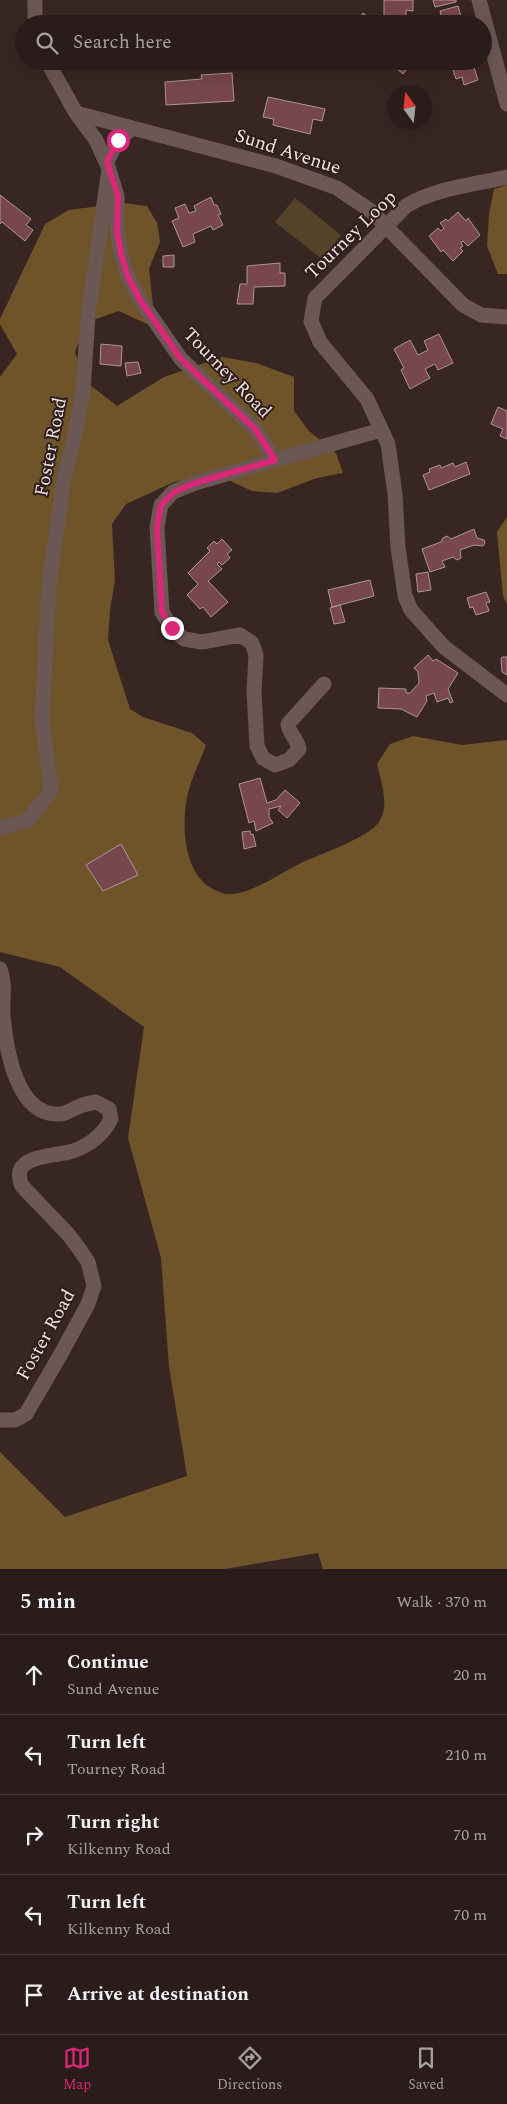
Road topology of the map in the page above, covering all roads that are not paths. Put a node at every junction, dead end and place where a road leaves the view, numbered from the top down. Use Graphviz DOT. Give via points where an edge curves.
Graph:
graph roads {
  1 [pos="35,0"];
  2 [pos="479,0"];
  3 [pos="35,15"];
  4 [pos="483,15"];
  5 [pos="492,48"];
  6 [pos="53,70"];
  7 [pos="507,104"];
  8 [pos="76,113"];
  9 [pos="131,129"];
  10 [pos="108,166"];
  11 [pos="507,177"];
  12 [pos="386,226"];
  13 [pos="507,317"];
  14 [pos="381,430"];
  15 [pos="275,460"];
  16 [pos="324,684"];
  17 [pos="507,695"];
  18 [pos="0,828"];
  19 [pos="0,969"];
  20 [pos="0,1420"];
  1 -- 3 [label="street"];
  2 -- 4 [label="street"];
  5 -- 7 [label="street"];
  6 -- 8 [label="street"];
  8 -- 9 [label="street, Sund Avenue"];
  8 -- 10 [label="street" via="96,140"];
  9 -- 10 [label="street" via="118,140"];
  9 -- 12 [label="street, Sund Avenue" via="315,179 356,199"];
  10 -- 15 [label="street, Tourney Road" via="118,196 117,230 121,254 140,300 181,359 255,429"];
  10 -- 18 [label="street, Foster Road" via="88,316 83,390 64,478 49,584 42,718 51,791 28,820"];
  11 -- 12 [label="street, Tourney Loop" via="420,198 406,206"];
  12 -- 13 [label="street, Sund Avenue" via="463,305 481,315"];
  12 -- 14 [label="street, Tourney Loop" via="315,298 311,321 320,342 368,399"];
  14 -- 15 [label="street"];
  14 -- 17 [label="street" via="388,444 396,494 398,547 411,610 444,646"];
  15 -- 16 [label="street" via="195,483 174,492 161,505 157,527 162,612 184,639 202,642 240,635 252,643 256,656 257,746 262,758 275,765 289,760 299,749 298,742 289,733 288,724"];
  19 -- 20 [label="street, Foster Road" via="4,980 6,1039 25,1097 43,1113 62,1115 96,1102 109,1110 111,1119 96,1139 74,1150 25,1163 19,1172 22,1186 68,1234 88,1262 94,1286 88,1304 26,1414 15,1420"];
}
